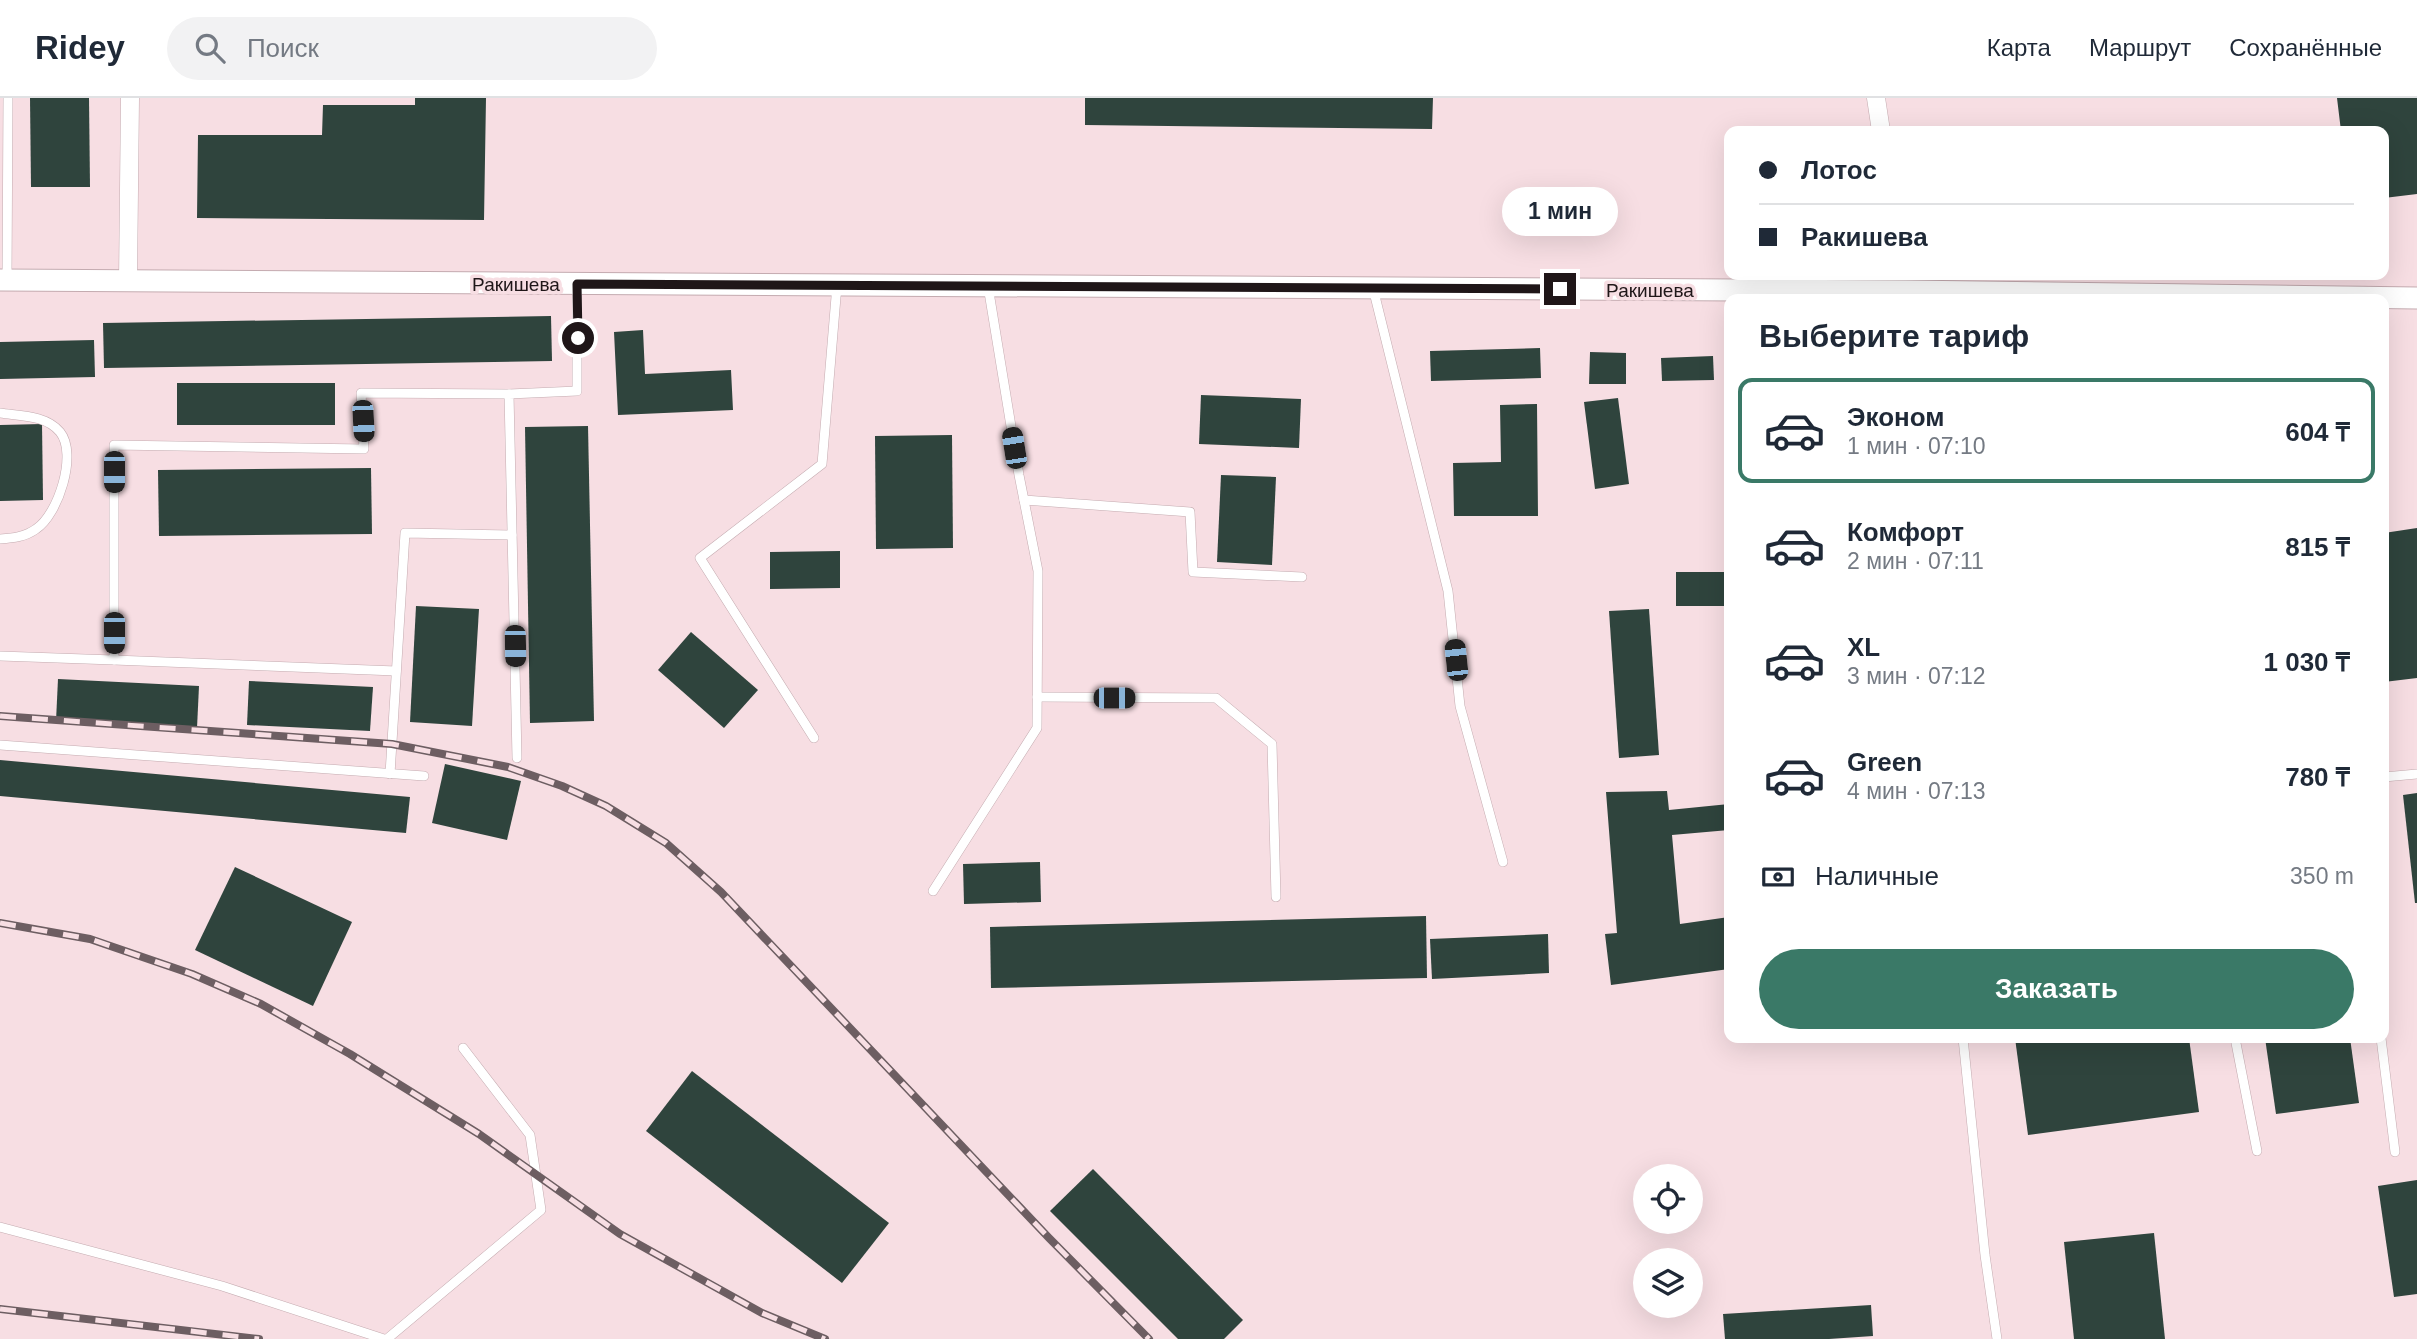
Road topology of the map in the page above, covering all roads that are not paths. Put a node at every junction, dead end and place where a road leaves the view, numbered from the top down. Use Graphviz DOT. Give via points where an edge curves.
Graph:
graph roads {
  1 [pos="8,98"];
  2 [pos="130,98"];
  3 [pos="1876,98"];
  4 [pos="1880,126"];
  5 [pos="4,280"];
  6 [pos="128,281"];
  7 [pos="577,284"];
  8 [pos="837,285"];
  9 [pos="988,286"];
  10 [pos="1373,288"];
  11 [pos="1905,288"];
  12 [pos="2212,294"];
  13 [pos="2389,297"];
  14 [pos="2417,298"];
  15 [pos="509,394"];
  16 [pos="0,413"];
  17 [pos="1024,500"];
  18 [pos="512,535"];
  19 [pos="0,539"];
  20 [pos="1302,577"];
  21 [pos="0,656"];
  22 [pos="114,660"];
  23 [pos="396,671"];
  24 [pos="1037,697"];
  25 [pos="814,738"];
  26 [pos="0,745"];
  27 [pos="517,758"];
  28 [pos="390,774"];
  29 [pos="2417,774"];
  30 [pos="424,776"];
  31 [pos="2389,777"];
  32 [pos="1503,862"];
  33 [pos="933,891"];
  34 [pos="1276,897"];
  35 [pos="1964,1043"];
  36 [pos="2236,1043"];
  37 [pos="2382,1043"];
  38 [pos="463,1048"];
  39 [pos="2258,1151"];
  40 [pos="2395,1152"];
  41 [pos="0,1227"];
  42 [pos="386,1339"];
  43 [pos="1997,1339"];
  1 -- 5 [label="lane"];
  2 -- 6 [label="street"];
  3 -- 4 [label="street"];
  5 -- 6 [label="street, Ракишева"];
  6 -- 7 [label="street, Ракишева"];
  7 -- 8 [label="street, Ракишева"];
  7 -- 15 [label="lane" via="578,391"];
  8 -- 9 [label="street, Ракишева"];
  8 -- 25 [label="lane" via="822,464 699,558"];
  9 -- 10 [label="street, Ракишева"];
  9 -- 17 [label="lane"];
  10 -- 11 [label="street, Ракишева"];
  10 -- 32 [label="lane" via="1448,592 1461,706"];
  11 -- 12 [label="street, Ракишева"];
  13 -- 14 [label="street, Ракишева"];
  15 -- 18 [label="lane"];
  15 -- 22 [label="lane" via="361,393 364,449 114,445"];
  16 -- 19 [label="lane" via="39,418 54,426 62,433 67,450 65,479 51,514 37,529"];
  17 -- 20 [label="lane" via="1190,512 1193,572"];
  17 -- 24 [label="lane" via="1038,571"];
  18 -- 23 [label="lane" via="405,533"];
  18 -- 27 [label="lane"];
  21 -- 22 [label="lane"];
  22 -- 23 [label="lane"];
  23 -- 28 [label="lane"];
  24 -- 33 [label="lane" via="1037,728"];
  24 -- 34 [label="lane" via="1216,698 1272,744"];
  26 -- 28 [label="lane"];
  28 -- 30 [label="lane"];
  29 -- 31 [label="lane"];
  35 -- 43 [label="lane"];
  36 -- 39 [label="lane"];
  37 -- 40 [label="lane"];
  38 -- 42 [label="lane" via="530,1135 541,1210"];
  41 -- 42 [label="lane" via="222,1286"];
}
